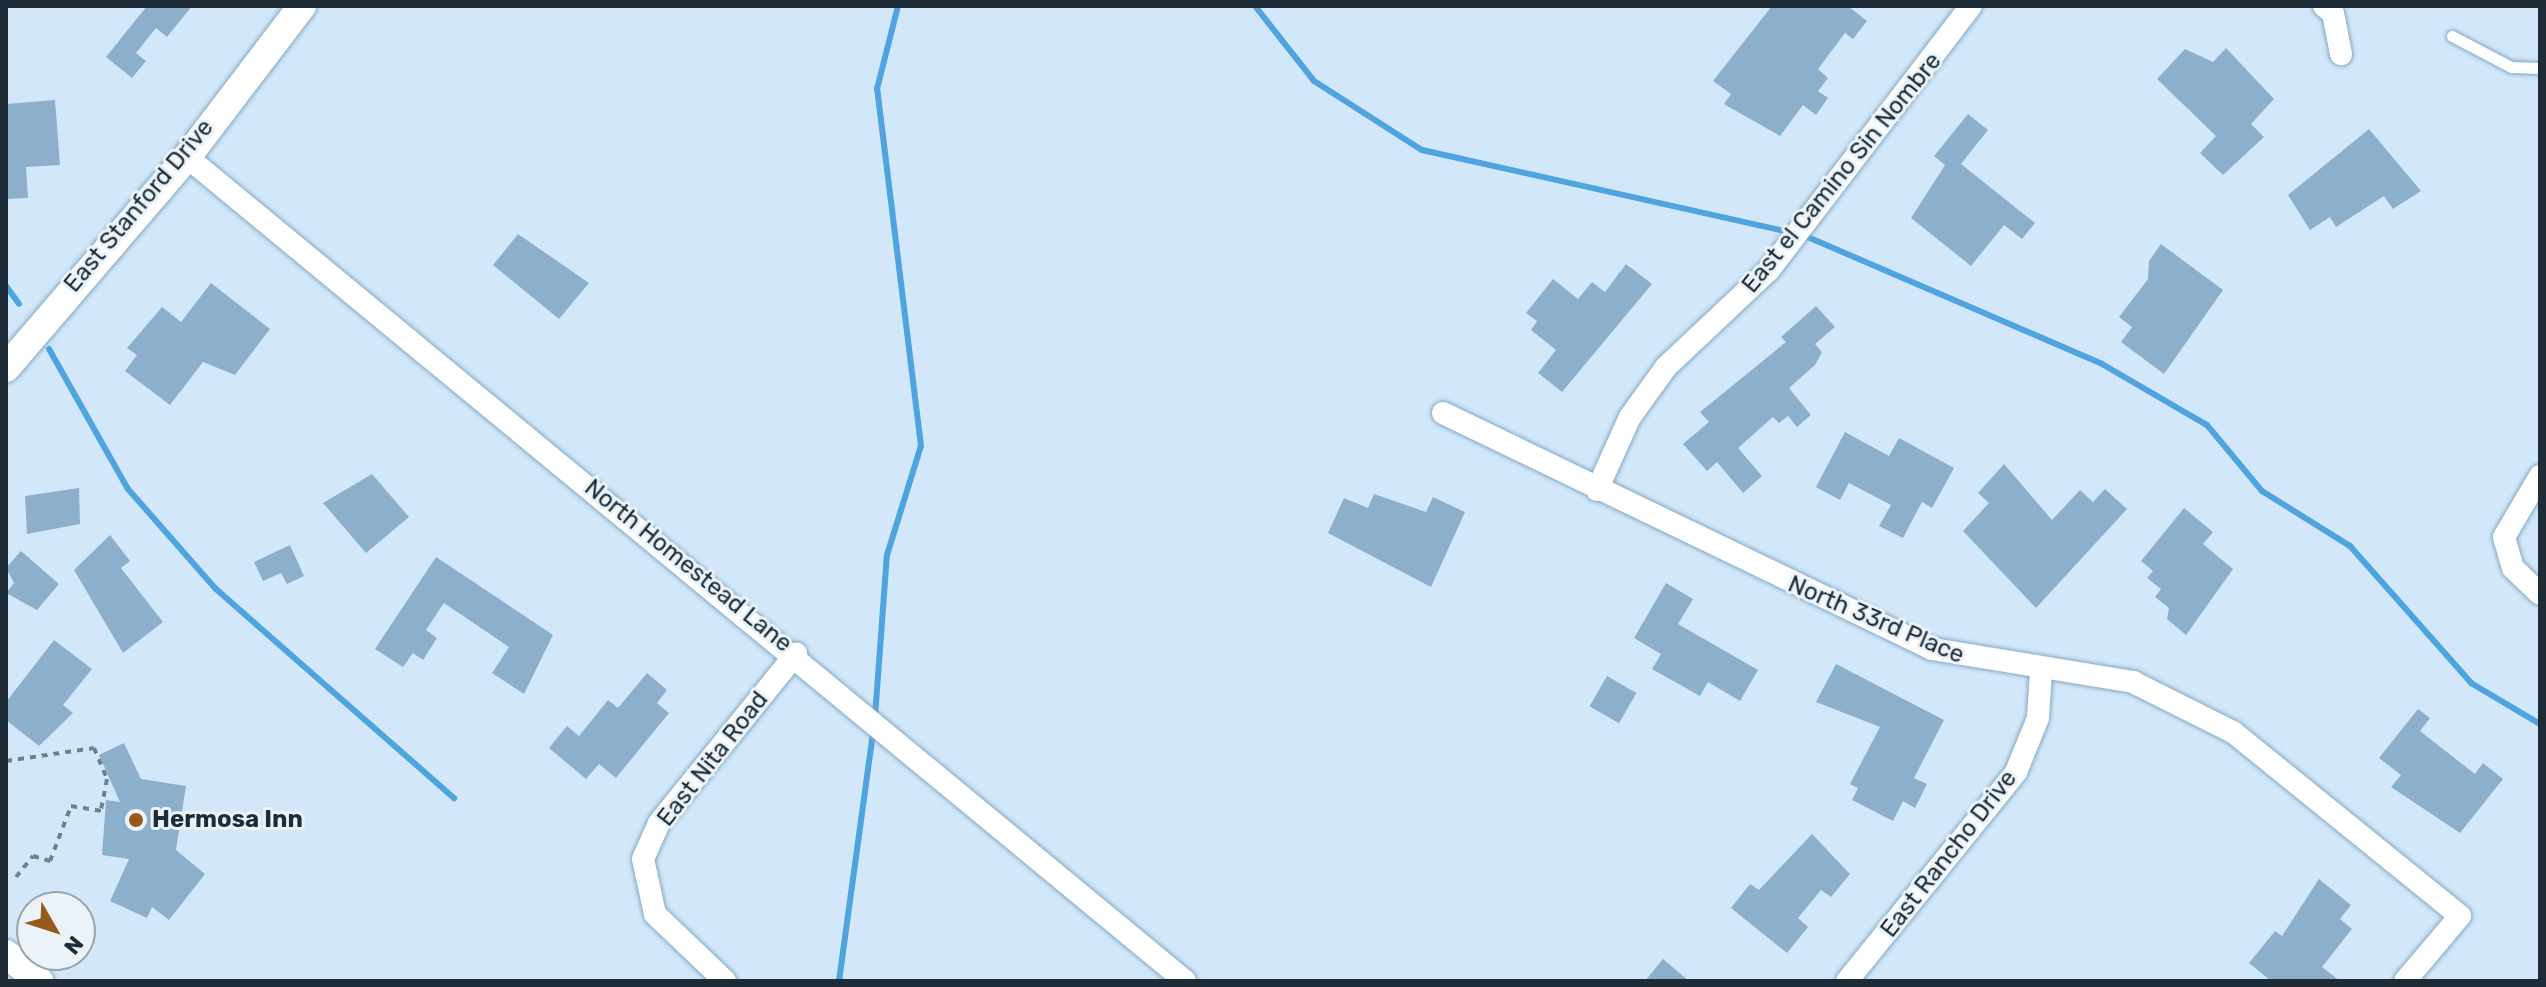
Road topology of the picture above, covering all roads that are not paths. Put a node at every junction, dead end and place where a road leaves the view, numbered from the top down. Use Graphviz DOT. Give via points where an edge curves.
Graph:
graph roads {
  1 [pos="302,6"];
  2 [pos="1971,6"];
  3 [pos="2324,6"];
  4 [pos="2452,36"];
  5 [pos="2341,54"];
  6 [pos="2540,68"];
  7 [pos="187,157"];
  8 [pos="10,354"];
  9 [pos="1443,413"];
  10 [pos="2540,476"];
  11 [pos="1597,490"];
  12 [pos="2540,594"];
  13 [pos="796,654"];
  14 [pos="2041,671"];
  15 [pos="6,954"];
  16 [pos="39,981"];
  17 [pos="725,981"];
  18 [pos="1185,981"];
  19 [pos="1847,981"];
  20 [pos="2405,981"];
  1 -- 7 [label="street, East Stanford Drive"];
  2 -- 11 [label="street, East el Camino Sin Nombre" via="1791,243 1666,367 1630,417"];
  3 -- 5 [label="street" via="2333,13"];
  4 -- 6 [label="lane" via="2511,67"];
  7 -- 8 [label="street, East Stanford Drive"];
  7 -- 13 [label="street, North Homestead Lane"];
  9 -- 11 [label="street, North 33rd Place"];
  10 -- 12 [label="street" via="2509,521 2505,552"];
  11 -- 14 [label="street, North 33rd Place" via="1932,649"];
  13 -- 17 [label="street, East Nita Road" via="659,823 643,859 655,914"];
  13 -- 18 [label="street, North Homestead Lane"];
  14 -- 19 [label="street, East Rancho Drive" via="2038,718 2016,772"];
  14 -- 20 [label="street, North 33rd Place" via="2073,668 2133,682 2233,732 2460,916"];
  15 -- 16 [label="street"];
}
